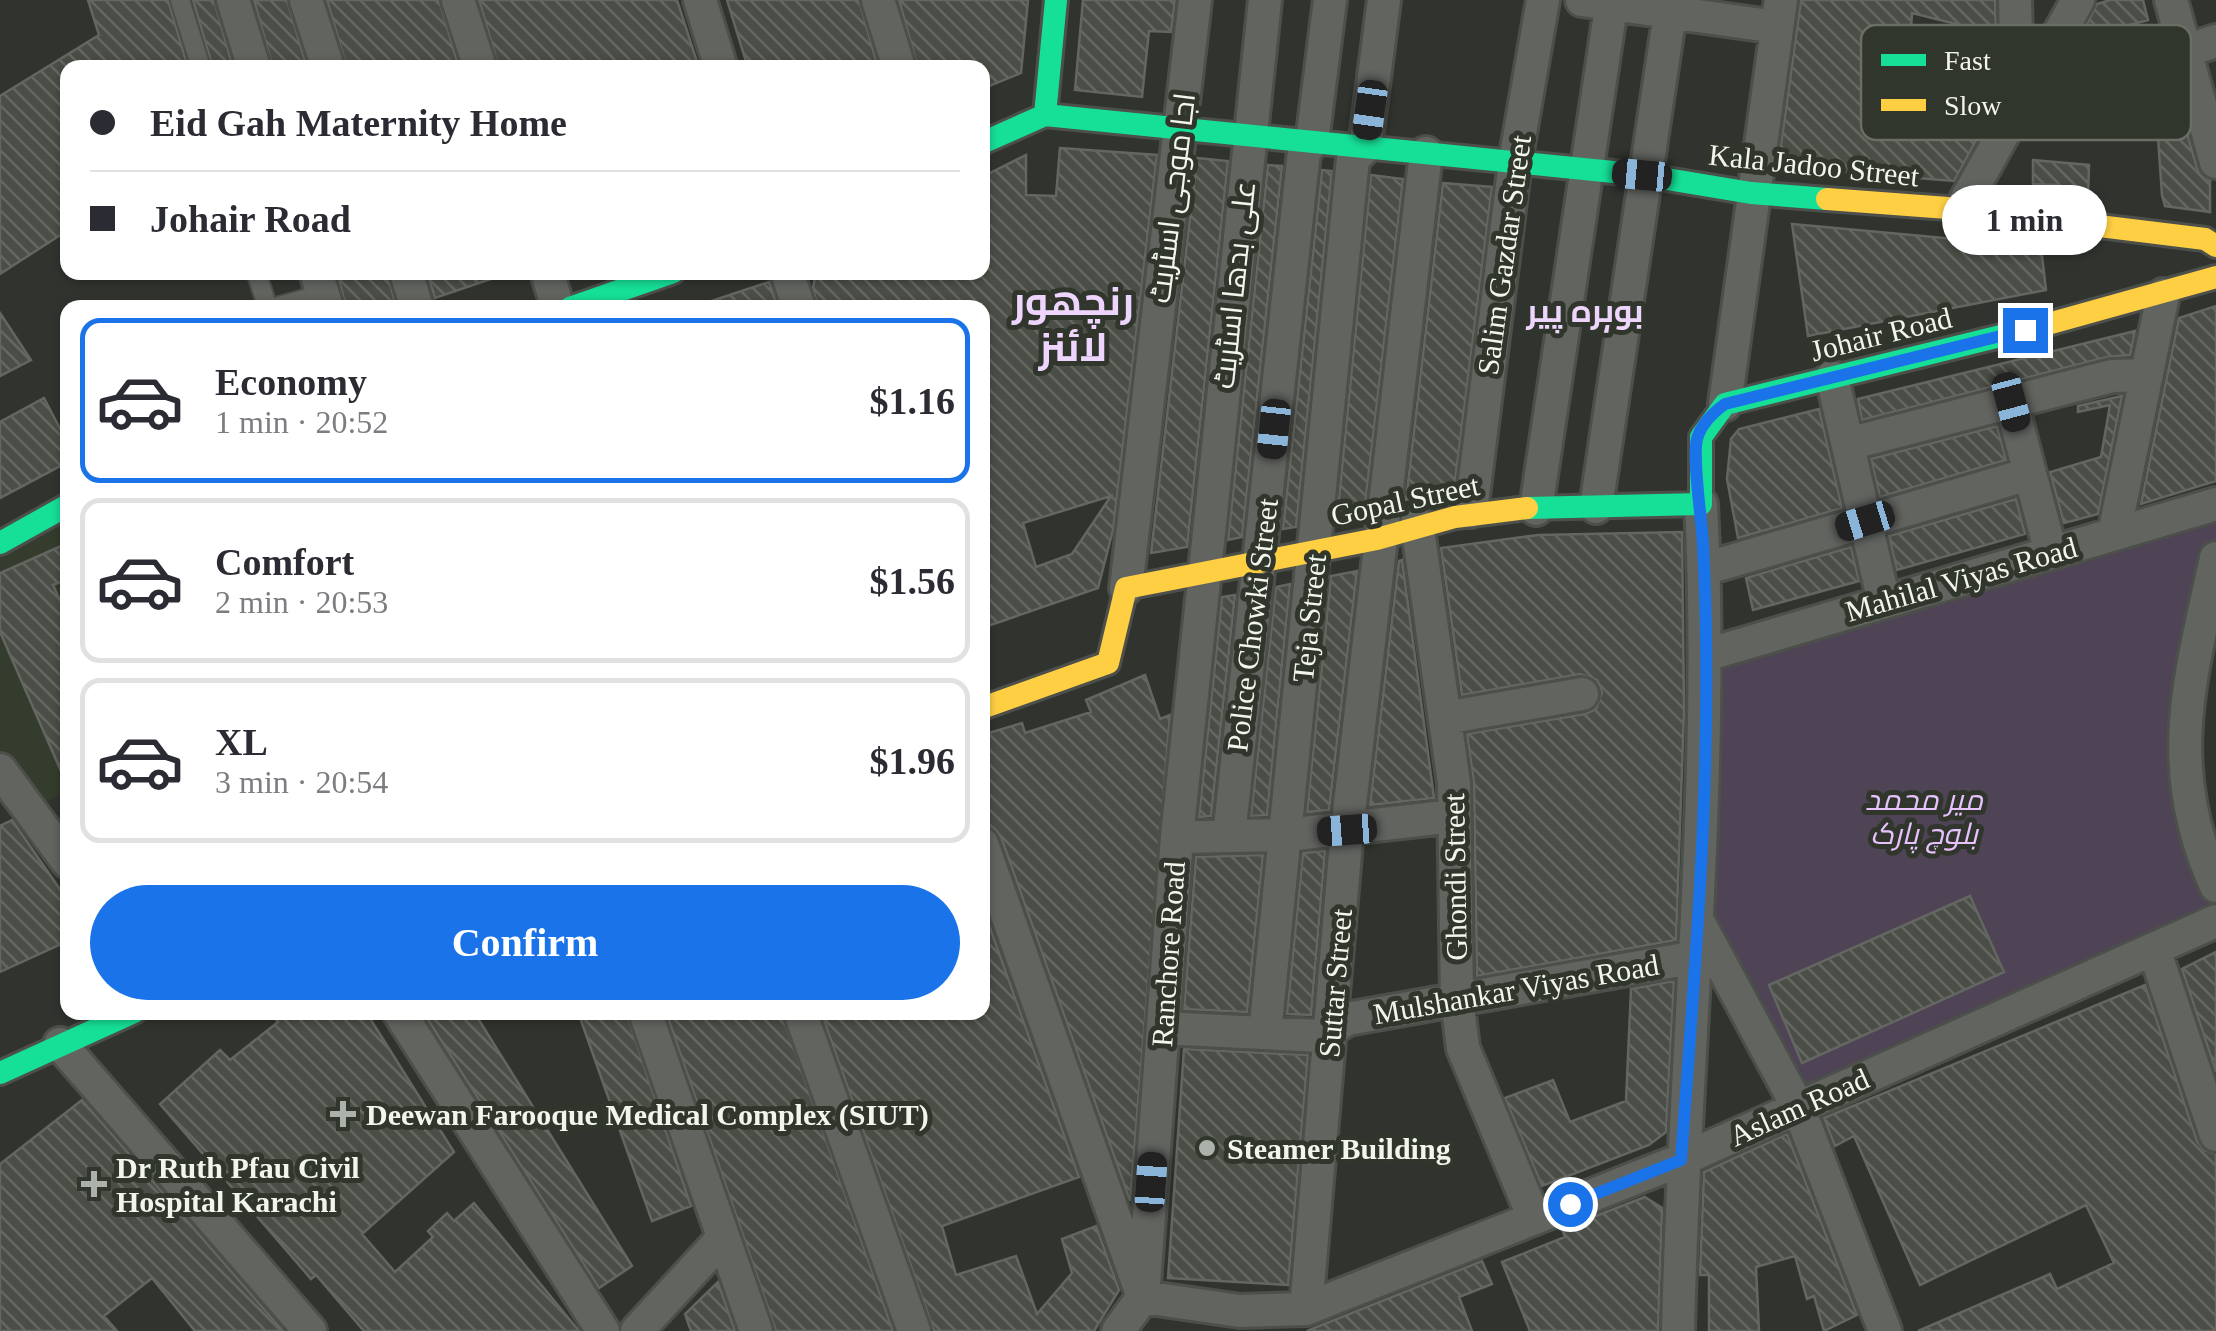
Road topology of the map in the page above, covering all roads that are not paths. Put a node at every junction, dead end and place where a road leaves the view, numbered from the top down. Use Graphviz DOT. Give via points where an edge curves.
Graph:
graph roads {
  1 [pos="180,0"];
  2 [pos="233,0"];
  3 [pos="306,0"];
  4 [pos="321,0"];
  5 [pos="458,0"];
  6 [pos="700,0"];
  7 [pos="878,0"];
  8 [pos="1195,0"];
  9 [pos="1265,0"];
  10 [pos="1330,0"];
  11 [pos="1384,0"];
  12 [pos="1542,0"];
  13 [pos="2015,0"];
  14 [pos="2078,0"];
  15 [pos="2172,0"];
  16 [pos="1602,1"];
  17 [pos="1054,2"];
  18 [pos="1671,6"];
  19 [pos="1779,14"];
  20 [pos="2015,25"];
  21 [pos="2065,25"];
  22 [pos="2188,25"];
  23 [pos="2201,46"];
  24 [pos="199,60"];
  25 [pos="252,60"];
  26 [pos="325,60"];
  27 [pos="340,60"];
  28 [pos="477,60"];
  29 [pos="719,60"];
  30 [pos="897,60"];
  31 [pos="1046,114"];
  32 [pos="1181,129"];
  33 [pos="1250,136"];
  34 [pos="990,139"];
  35 [pos="2001,140"];
  36 [pos="1312,142"];
  37 [pos="1364,147"];
  38 [pos="1426,153"];
  39 [pos="1515,162"];
  40 [pos="2216,162"];
  41 [pos="1584,169"];
  42 [pos="1642,175"];
  43 [pos="1752,193"];
  44 [pos="1961,208"];
  45 [pos="2216,246"];
  46 [pos="2216,277"];
  47 [pos="650,280"];
  48 [pos="322,291"];
  49 [pos="2163,295"];
  50 [pos="294,300"];
  51 [pos="593,300"];
  52 [pos="2147,375"];
  53 [pos="1832,377"];
  54 [pos="2011,402"];
  55 [pos="1725,404"];
  56 [pos="1848,444"];
  57 [pos="2029,474"];
  58 [pos="1701,504"];
  59 [pos="2216,504"];
  60 [pos="1596,507"];
  61 [pos="60,509"];
  62 [pos="1536,509"];
  63 [pos="1470,512"];
  64 [pos="1865,521"];
  65 [pos="1417,523"];
  66 [pos="2114,534"];
  67 [pos="1378,539"];
  68 [pos="0,543"];
  69 [pos="1316,549"];
  70 [pos="2051,552"];
  71 [pos="2216,558"];
  72 [pos="1260,559"];
  73 [pos="1704,569"];
  74 [pos="1203,570"];
  75 [pos="1126,588"];
  76 [pos="1884,602"];
  77 [pos="1118,634"];
  78 [pos="1088,638"];
  79 [pos="1706,655"];
  80 [pos="1582,694"];
  81 [pos="990,705"];
  82 [pos="1444,718"];
  83 [pos="1,773"];
  84 [pos="1454,816"];
  85 [pos="1347,830"];
  86 [pos="1286,834"];
  87 [pos="1228,836"];
  88 [pos="1177,837"];
  89 [pos="60,851"];
  90 [pos="990,867"];
  91 [pos="2216,886"];
  92 [pos="2216,921"];
  93 [pos="1699,923"];
  94 [pos="2155,952"];
  95 [pos="1696,956"];
  96 [pos="1456,999"];
  97 [pos="65,1020"];
  98 [pos="101,1020"];
  99 [pos="403,1020"];
  100 [pos="649,1020"];
  101 [pos="803,1020"];
  102 [pos="1162,1028"];
  103 [pos="1332,1030"];
  104 [pos="1265,1032"];
  105 [pos="48,1033"];
  106 [pos="0,1048"];
  107 [pos="0,1072"];
  108 [pos="1798,1107"];
  109 [pos="2216,1135"];
  110 [pos="1681,1160"];
  111 [pos="1534,1218"];
  112 [pos="722,1239"];
  113 [pos="1143,1297"];
  114 [pos="1306,1309"];
  115 [pos="310,1331"];
  116 [pos="604,1331"];
  117 [pos="636,1331"];
  118 [pos="756,1331"];
  119 [pos="914,1331"];
  120 [pos="1118,1331"];
  121 [pos="1678,1331"];
  122 [pos="1885,1331"];
  1 -- 24 [label="lane"];
  2 -- 25 [label="street"];
  3 -- 26 [label="street"];
  4 -- 27 [label="street"];
  5 -- 28 [label="street"];
  6 -- 29 [label="street"];
  7 -- 30 [label="street"];
  8 -- 32 [label="street, اجا موجی اسٹریٹ"];
  9 -- 33 [label="street, علی بدھا اسٹریٹ"];
  10 -- 36 [label="street, Police Chowki Street"];
  11 -- 37 [label="street, Teja Street"];
  12 -- 39 [label="street, Salim Gazdar Street"];
  13 -- 20 [label="street"];
  14 -- 21 [label="street"];
  15 -- 22 [label="street"];
  16 -- 18 [label="street"];
  16 -- 41 [label="street"];
  17 -- 31 [label="street"];
  18 -- 19 [label="street"];
  18 -- 42 [label="street"];
  19 -- 43 [label="street"];
  23 -- 40 [label="street"];
  31 -- 32 [label="street, Kala Jadoo Street"];
  31 -- 34 [label="street"];
  32 -- 33 [label="street, Kala Jadoo Street"];
  32 -- 75 [label="street, اجا موجی اسٹریٹ"];
  33 -- 36 [label="street, Kala Jadoo Street"];
  33 -- 74 [label="street, علی بدھا اسٹریٹ"];
  35 -- 44 [label="street"];
  36 -- 37 [label="street, Kala Jadoo Street"];
  36 -- 72 [label="street, Police Chowki Street" via="1304,152"];
  37 -- 38 [label="street, Kala Jadoo Street"];
  37 -- 69 [label="street, Teja Street" via="1353,159"];
  38 -- 39 [label="street, Kala Jadoo Street"];
  38 -- 67 [label="street, Suttar Street"];
  39 -- 41 [label="street, Kala Jadoo Street"];
  39 -- 63 [label="street, Salim Gazdar Street"];
  41 -- 42 [label="street, Kala Jadoo Street"];
  41 -- 62 [label="street"];
  42 -- 43 [label="street, Kala Jadoo Street"];
  42 -- 60 [label="street"];
  43 -- 44 [label="street, Kala Jadoo Street"];
  43 -- 55 [label="street"];
  44 -- 45 [label="street, Kala Jadoo Street" via="2206,239"];
  46 -- 49 [label="street, Johair Road"];
  47 -- 51 [label="street"];
  48 -- 50 [label="lane"];
  49 -- 52 [label="street"];
  49 -- 53 [label="street, Johair Road"];
  52 -- 54 [label="street" via="2112,376"];
  52 -- 66 [label="street"];
  53 -- 55 [label="street, Johair Road"];
  53 -- 56 [label="street"];
  54 -- 56 [label="street"];
  54 -- 57 [label="street"];
  55 -- 58 [label="street" via="1697,439"];
  56 -- 64 [label="street"];
  57 -- 64 [label="street"];
  57 -- 70 [label="street"];
  58 -- 60 [label="street, Gopal Street"];
  58 -- 73 [label="street"];
  59 -- 66 [label="street, Mahilal Viyas Road"];
  60 -- 62 [label="street, Gopal Street"];
  61 -- 68 [label="street"];
  62 -- 63 [label="street, Gopal Street"];
  63 -- 65 [label="street, Gopal Street"];
  64 -- 73 [label="street"];
  64 -- 76 [label="street"];
  65 -- 67 [label="street, Gopal Street"];
  65 -- 82 [label="street, Ghondi Street"];
  66 -- 70 [label="street, Mahilal Viyas Road"];
  67 -- 69 [label="street, Gopal Street"];
  67 -- 85 [label="street, Suttar Street"];
  69 -- 72 [label="street, Gopal Street"];
  69 -- 86 [label="street, Teja Street"];
  70 -- 76 [label="street, Mahilal Viyas Road"];
  71 -- 91 [label="street" via="2185,700 2182,750 2202,854"];
  72 -- 74 [label="street, Gopal Street"];
  72 -- 87 [label="street, Police Chowki Street"];
  73 -- 79 [label="street"];
  74 -- 75 [label="street, Gopal Street"];
  74 -- 88 [label="street, Ranchore Road"];
  75 -- 77 [label="street, اجا موجی اسٹریٹ"];
  76 -- 79 [label="street, Mahilal Viyas Road"];
  77 -- 78 [label="street"];
  77 -- 81 [label="street" via="1108,663"];
  79 -- 93 [label="street"];
  80 -- 82 [label="street"];
  82 -- 84 [label="street, Ghondi Street"];
  83 -- 89 [label="street"];
  84 -- 85 [label="street"];
  84 -- 96 [label="street, Ghondi Street"];
  85 -- 86 [label="street"];
  85 -- 103 [label="street, Suttar Street"];
  86 -- 87 [label="street"];
  86 -- 104 [label="street, Teja Street"];
  87 -- 88 [label="street"];
  88 -- 102 [label="street, Ranchore Road"];
  90 -- 113 [label="street"];
  92 -- 94 [label="street, Aslam Road"];
  93 -- 95 [label="street"];
  93 -- 108 [label="street"];
  94 -- 108 [label="street, Aslam Road"];
  94 -- 109 [label="street"];
  95 -- 96 [label="street, Mulshankar Viyas Road"];
  95 -- 110 [label="street"];
  96 -- 103 [label="street, Mulshankar Viyas Road" via="1347,1019"];
  96 -- 111 [label="street, Ghondi Street" via="1463,1048"];
  97 -- 105 [label="street"];
  98 -- 105 [label="street"];
  99 -- 116 [label="street"];
  100 -- 112 [label="street"];
  101 -- 119 [label="street"];
  102 -- 104 [label="street, Mulshankar Viyas Road"];
  102 -- 113 [label="street, Ranchore Road"];
  103 -- 104 [label="street, Mulshankar Viyas Road" via="1321,1036"];
  103 -- 114 [label="street, Suttar Street"];
  105 -- 106 [label="street"];
  105 -- 107 [label="street"];
  105 -- 115 [label="street"];
  108 -- 110 [label="street, Aslam Road"];
  108 -- 122 [label="street"];
  110 -- 111 [label="street, Aslam Road"];
  110 -- 121 [label="street"];
  111 -- 114 [label="street, Aslam Road"];
  112 -- 117 [label="street"];
  112 -- 118 [label="street"];
  113 -- 114 [label="street, Aslam Road" via="1240,1310"];
  113 -- 120 [label="street"];
}
